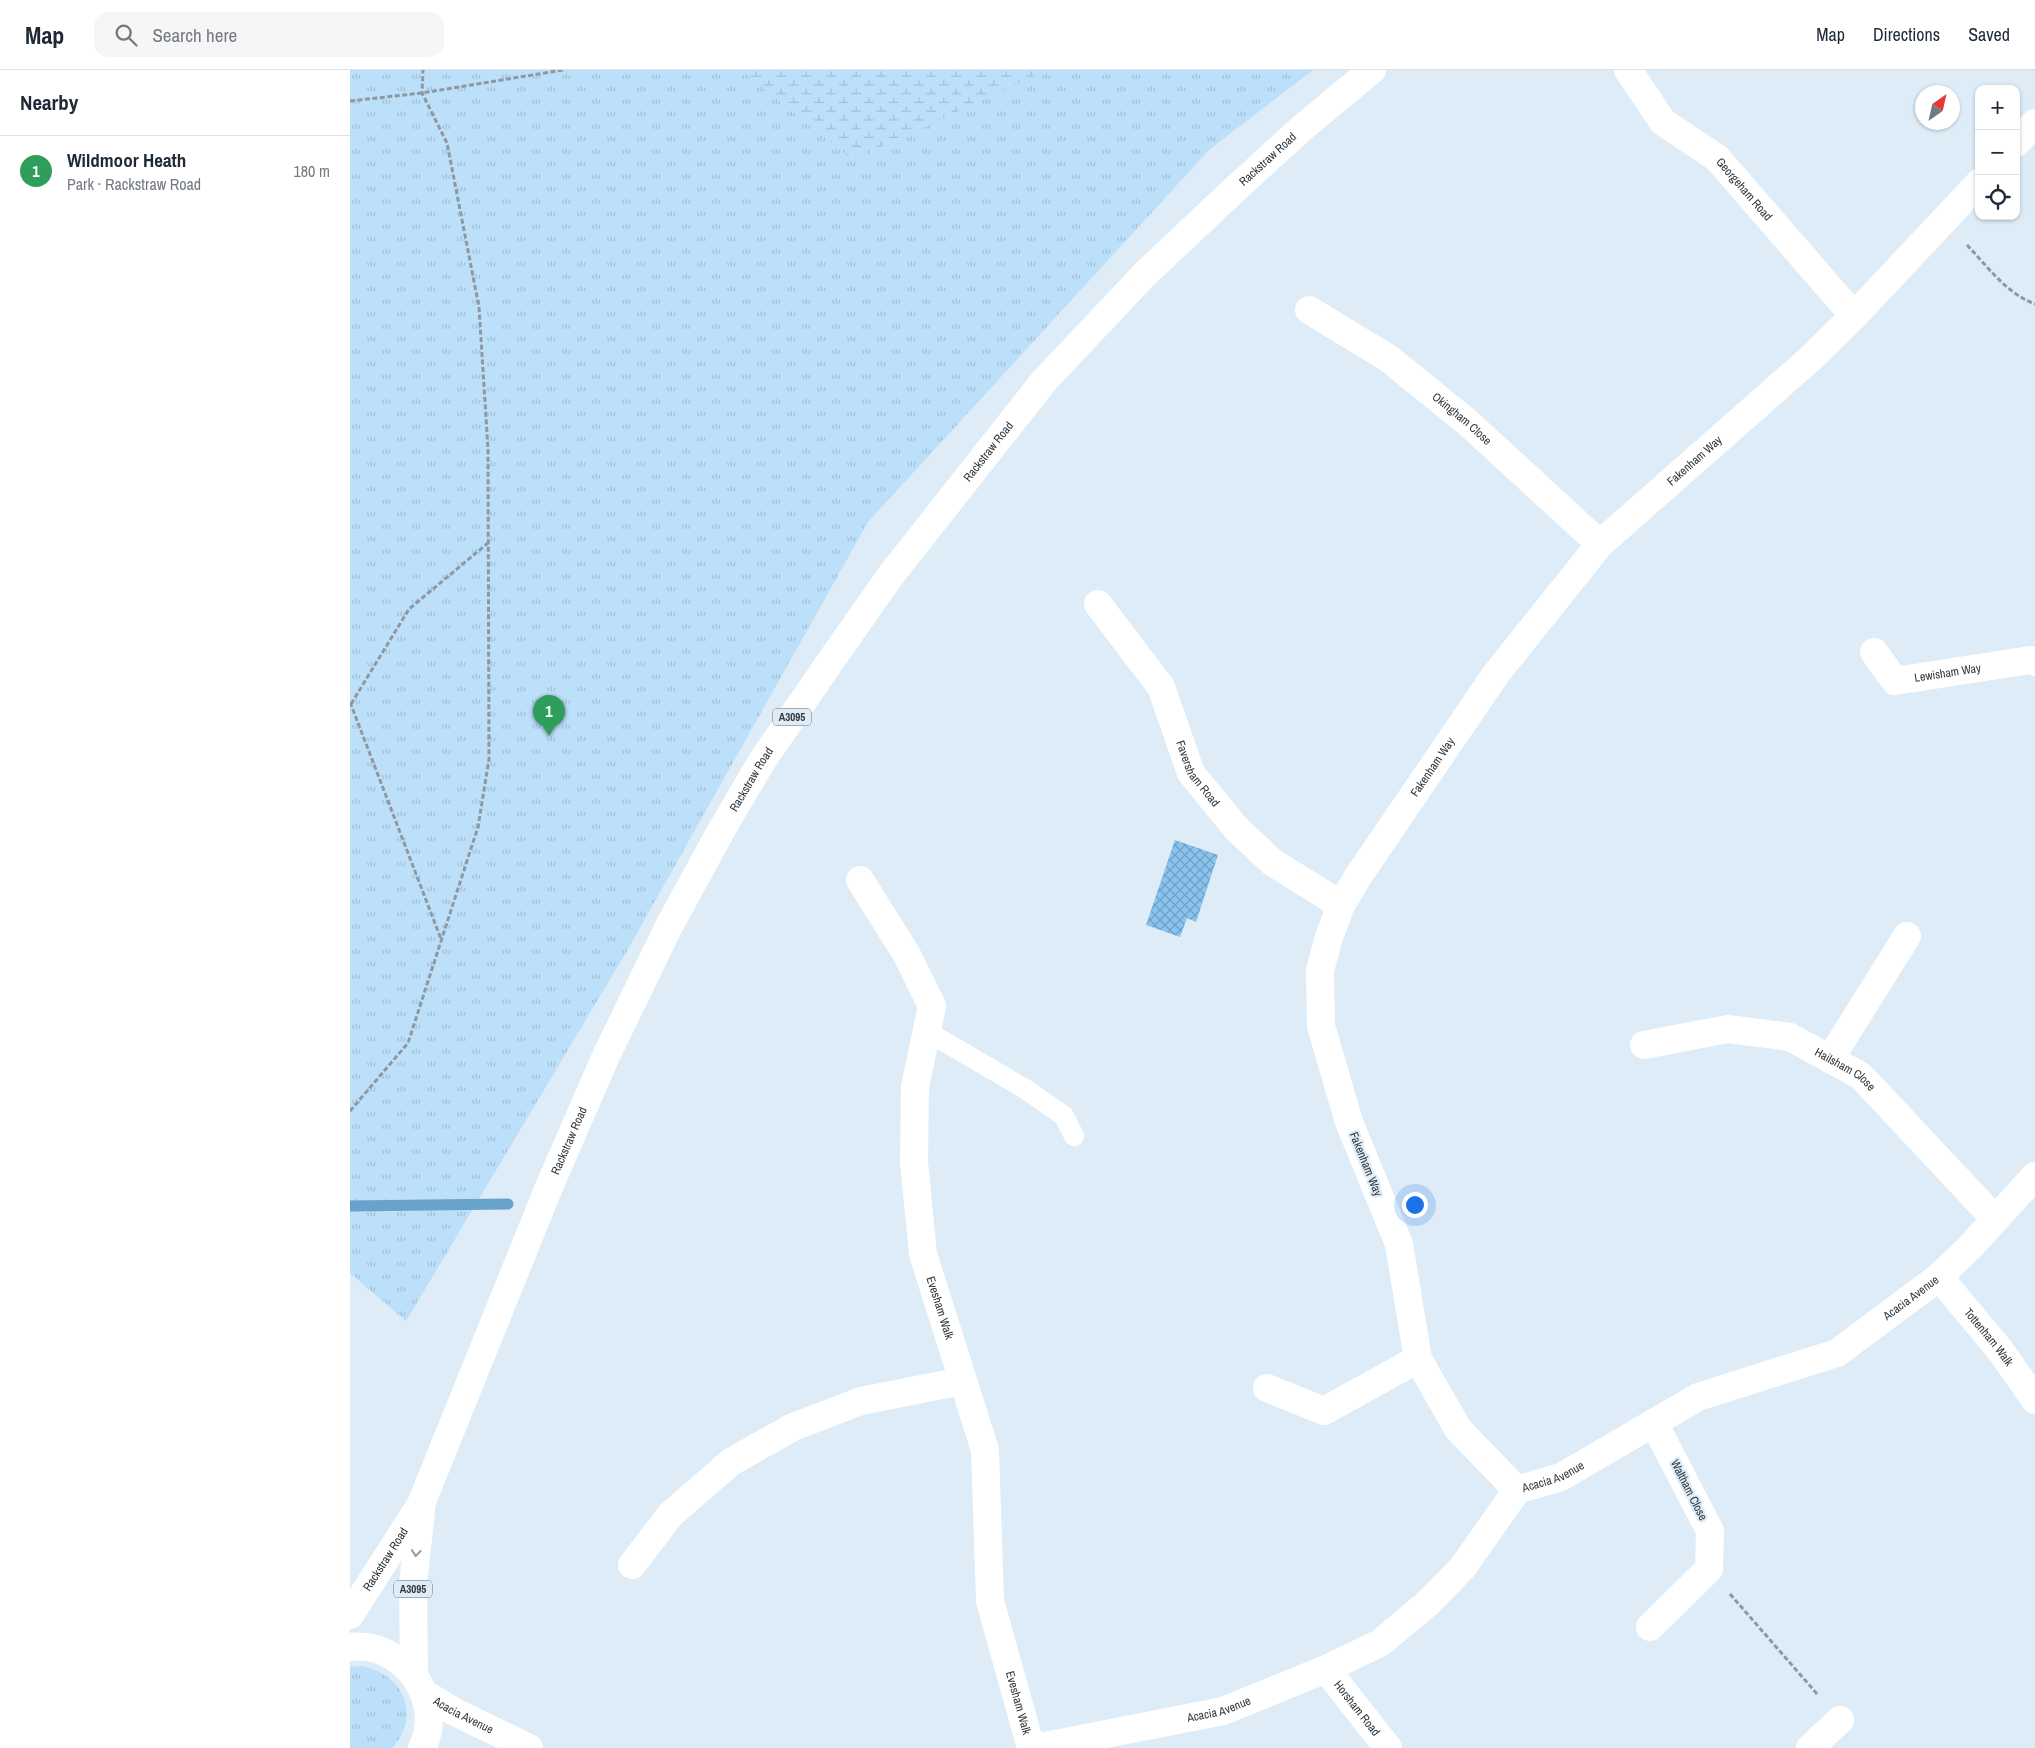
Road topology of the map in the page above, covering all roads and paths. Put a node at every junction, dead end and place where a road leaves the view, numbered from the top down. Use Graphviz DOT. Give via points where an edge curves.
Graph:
graph roads {
  1 [pos="423,70"];
  2 [pos="563,70"];
  3 [pos="1372,70"];
  4 [pos="1628,70"];
  5 [pos="422,93"];
  6 [pos="350,100"];
  7 [pos="2035,123"];
  8 [pos="2020,139"];
  9 [pos="1975,187"];
  10 [pos="1944,220"];
  11 [pos="2035,304"];
  12 [pos="1308,310"];
  13 [pos="1854,316"];
  14 [pos="488,542"];
  15 [pos="1600,544"];
  16 [pos="1098,604"];
  17 [pos="1874,652"];
  18 [pos="2035,662"];
  19 [pos="351,703"];
  20 [pos="860,880"];
  21 [pos="1340,905"];
  22 [pos="1907,936"];
  23 [pos="441,939"];
  24 [pos="926,1031"];
  25 [pos="1644,1045"];
  26 [pos="1830,1059"];
  27 [pos="350,1110"];
  28 [pos="1074,1136"];
  29 [pos="2035,1176"];
  30 [pos="1995,1219"];
  31 [pos="1939,1277"];
  32 [pos="1418,1359"];
  33 [pos="962,1381"];
  34 [pos="1267,1388"];
  35 [pos="2035,1400"];
  36 [pos="1654,1423"];
  37 [pos="1517,1490"];
  38 [pos="422,1504"];
  39 [pos="632,1565"];
  40 [pos="1708,1569"];
  41 [pos="350,1615"];
  42 [pos="1650,1627"];
  43 [pos="350,1647"];
  44 [pos="1326,1669"];
  45 [pos="419,1685"];
  46 [pos="1840,1720"];
  47 [pos="422,1748"];
  48 [pos="529,1748"];
  49 [pos="1031,1748"];
  50 [pos="1034,1748"];
  51 [pos="1388,1748"];
  52 [pos="1810,1748"];
  1 -- 5 [label="path"];
  2 -- 5 [label="path"];
  3 -- 38 [label="street, Rackstraw Road / A3095" via="1303,127 1145,274 1044,381 891,575 762,762 669,926 606,1056"];
  4 -- 13 [label="street, Georgeham Road" via="1663,122 1717,158"];
  5 -- 6 [label="path"];
  5 -- 14 [label="path" via="447,143 479,307 488,449"];
  7 -- 8 [label="street"];
  9 -- 10 [label="street, Fakenham Way"];
  10 -- 11 [label="path" via="2021,299"];
  10 -- 13 [label="street, Fakenham Way"];
  12 -- 15 [label="street, Okingham Close" via="1395,364 1467,422"];
  13 -- 15 [label="street, Fakenham Way" via="1810,359"];
  14 -- 19 [label="path" via="409,609"];
  14 -- 23 [label="path" via="488,759 478,827"];
  15 -- 21 [label="street, Fakenham Way" via="1496,674"];
  16 -- 21 [label="street, Faversham Road" via="1161,687 1190,773 1236,828 1272,862"];
  17 -- 18 [label="street, Lewisham Way" via="1895,681 2030,660"];
  19 -- 23 [label="path"];
  20 -- 24 [label="street, Evesham Walk" via="907,955 932,1006"];
  21 -- 32 [label="street, Fakenham Way" via="1320,970 1321,1026 1349,1122 1399,1244"];
  22 -- 26 [label="street"];
  23 -- 27 [label="path" via="408,1043"];
  24 -- 28 [label="lane" via="1028,1090 1064,1116"];
  24 -- 33 [label="street, Evesham Walk" via="915,1087 915,1171 924,1254"];
  25 -- 26 [label="street, Hailsham Close" via="1728,1029 1790,1037"];
  26 -- 30 [label="street, Hailsham Close" via="1861,1076"];
  29 -- 30 [label="street, Acacia Avenue"];
  30 -- 31 [label="street, Acacia Avenue"];
  31 -- 35 [label="street, Tottenham Walk" via="2000,1350"];
  31 -- 36 [label="street, Acacia Avenue" via="1837,1353 1698,1397"];
  32 -- 34 [label="street" via="1324,1411"];
  32 -- 37 [label="street, Fakenham Way" via="1458,1429"];
  33 -- 39 [label="street" via="861,1401 793,1427 731,1462 671,1514"];
  33 -- 49 [label="street, Evesham Walk" via="985,1450 990,1601"];
  36 -- 37 [label="street, Acacia Avenue" via="1561,1477"];
  36 -- 40 [label="street, Waltham Close" via="1710,1531"];
  37 -- 44 [label="street, Acacia Avenue" via="1463,1567 1429,1602 1380,1642"];
  38 -- 41 [label="street, Rackstraw Road / A3095"];
  38 -- 45 [label="street, Rackstraw Road / A3095, one-way" via="413,1585"];
  40 -- 42 [label="street"];
  40 -- 46 [label="path"];
  43 -- 45 [label="street, Acacia Avenue" via="381,1651 399,1661"];
  44 -- 50 [label="street, Acacia Avenue" via="1223,1711"];
  44 -- 51 [label="street, Horsham Road"];
  45 -- 47 [label="street, Rackstraw Road" via="428,1719"];
  45 -- 48 [label="street, Acacia Avenue" via="453,1711"];
  46 -- 52 [label="street"];
}
